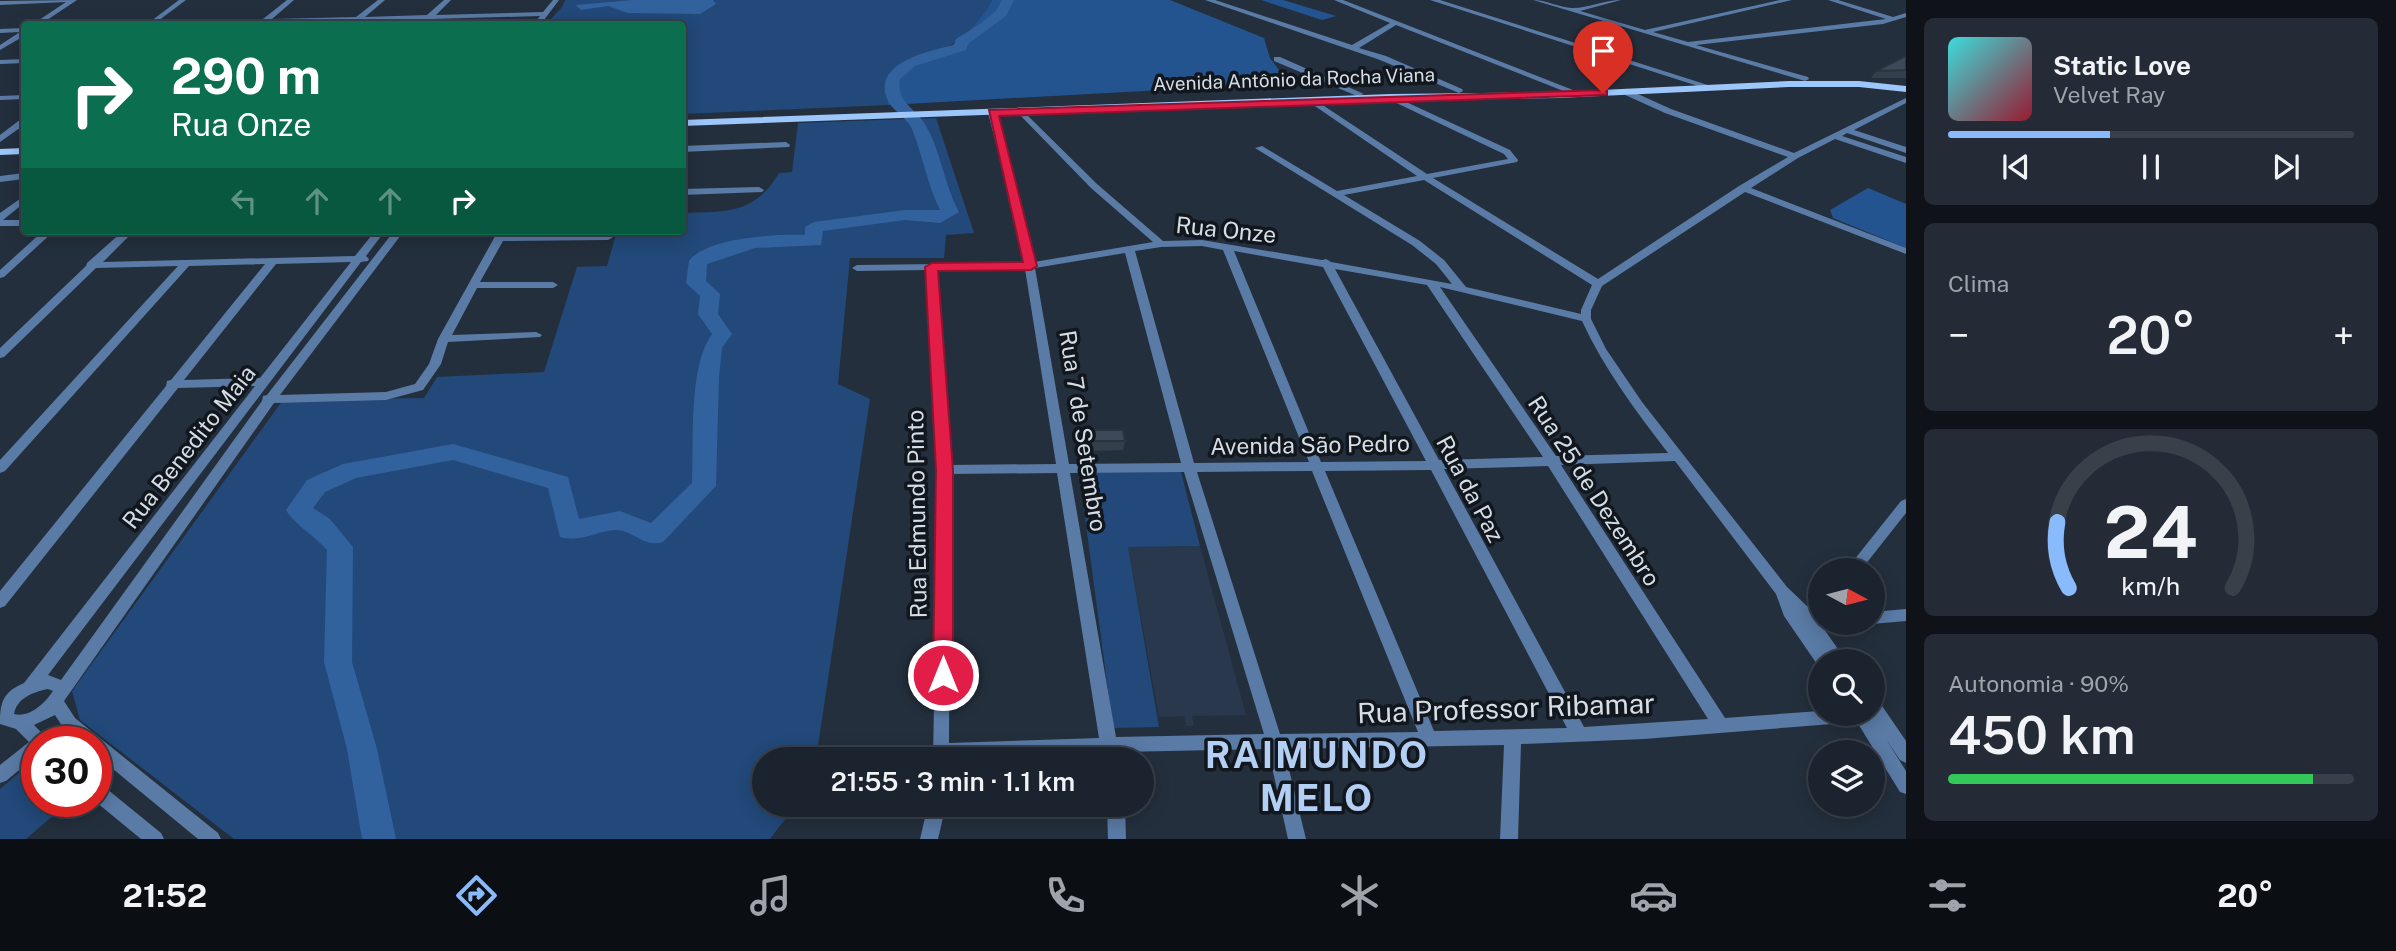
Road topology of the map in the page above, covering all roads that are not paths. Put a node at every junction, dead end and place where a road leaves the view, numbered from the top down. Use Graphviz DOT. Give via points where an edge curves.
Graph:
graph roads {
  1 [pos="66,0"];
  2 [pos="74,0"];
  3 [pos="183,0"];
  4 [pos="291,0"];
  5 [pos="382,0"];
  6 [pos="449,0"];
  7 [pos="556,0"];
  8 [pos="1208,0"];
  9 [pos="1337,0"];
  10 [pos="1433,0"];
  11 [pos="1536,0"];
  12 [pos="1788,0"];
  13 [pos="1832,0"];
  14 [pos="1610,1"];
  15 [pos="0,3"];
  16 [pos="1571,10"];
  17 [pos="546,14"];
  18 [pos="1906,15"];
  19 [pos="428,18"];
  20 [pos="1895,19"];
  21 [pos="42,21"];
  22 [pos="154,21"];
  23 [pos="265,21"];
  24 [pos="356,21"];
  25 [pos="373,21"];
  26 [pos="424,21"];
  27 [pos="540,21"];
  28 [pos="1397,22"];
  29 [pos="1906,23"];
  30 [pos="0,31"];
  31 [pos="21,31"];
  32 [pos="1645,32"];
  33 [pos="21,33"];
  34 [pos="1684,44"];
  35 [pos="0,48"];
  36 [pos="1353,48"];
  37 [pos="1277,59"];
  38 [pos="21,61"];
  39 [pos="0,62"];
  40 [pos="1805,79"];
  41 [pos="1906,79"];
  42 [pos="1704,85"];
  43 [pos="1569,89"];
  44 [pos="1906,89"];
  45 [pos="1459,91"];
  46 [pos="1626,92"];
  47 [pos="1360,93"];
  48 [pos="21,97"];
  49 [pos="1391,97"];
  50 [pos="0,98"];
  51 [pos="1312,100"];
  52 [pos="1906,100"];
  53 [pos="1900,107"];
  54 [pos="1022,112"];
  55 [pos="992,113"];
  56 [pos="917,114"];
  57 [pos="686,121"];
  58 [pos="21,123"];
  59 [pos="1847,130"];
  60 [pos="1835,136"];
  61 [pos="0,139"];
  62 [pos="21,145"];
  63 [pos="786,145"];
  64 [pos="0,146"];
  65 [pos="1259,148"];
  66 [pos="686,149"];
  67 [pos="1906,150"];
  68 [pos="21,151"];
  69 [pos="0,152"];
  70 [pos="1795,156"];
  71 [pos="1906,160"];
  72 [pos="1422,175"];
  73 [pos="21,176"];
  74 [pos="0,179"];
  75 [pos="1742,188"];
  76 [pos="759,190"];
  77 [pos="686,192"];
  78 [pos="1336,194"];
  79 [pos="21,202"];
  80 [pos="0,219"];
  81 [pos="21,222"];
  82 [pos="45,235"];
  83 [pos="125,235"];
  84 [pos="377,235"];
  85 [pos="396,235"];
  86 [pos="500,235"];
  87 [pos="537,235"];
  88 [pos="608,237"];
  89 [pos="1161,244"];
  90 [pos="1227,247"];
  91 [pos="1129,249"];
  92 [pos="1906,251"];
  93 [pos="379,258"];
  94 [pos="359,259"];
  95 [pos="274,260"];
  96 [pos="1326,262"];
  97 [pos="186,263"];
  98 [pos="91,265"];
  99 [pos="1031,266"];
  100 [pos="932,267"];
  101 [pos="857,268"];
  102 [pos="0,275"];
  103 [pos="1431,282"];
  104 [pos="472,285"];
  105 [pos="553,285"];
  106 [pos="1598,285"];
  107 [pos="1462,289"];
  108 [pos="1586,319"];
  109 [pos="536,335"];
  110 [pos="444,339"];
  111 [pos="0,341"];
  112 [pos="13,341"];
  113 [pos="0,354"];
  114 [pos="266,382"];
  115 [pos="171,384"];
  116 [pos="270,399"];
  117 [pos="252,400"];
  118 [pos="1676,457"];
  119 [pos="1552,461"];
  120 [pos="1433,465"];
  121 [pos="1316,466"];
  122 [pos="1189,467"];
  123 [pos="0,468"];
  124 [pos="944,470"];
  125 [pos="1065,471"];
  126 [pos="1906,504"];
  127 [pos="1863,558"];
  128 [pos="0,602"];
  129 [pos="1808,611"];
  130 [pos="1906,615"];
  131 [pos="1885,617"];
  132 [pos="15,693"];
  133 [pos="59,697"];
  134 [pos="1808,718"];
  135 [pos="9,720"];
  136 [pos="1885,724"];
  137 [pos="1720,725"];
  138 [pos="73,726"];
  139 [pos="1868,726"];
  140 [pos="1579,734"];
  141 [pos="1428,737"];
  142 [pos="1513,737"];
  143 [pos="1275,744"];
  144 [pos="942,747"];
  145 [pos="1108,747"];
  146 [pos="1154,749"];
  147 [pos="1906,755"];
  148 [pos="21,758"];
  149 [pos="112,758"];
  150 [pos="0,775"];
  151 [pos="1906,786"];
  152 [pos="112,804"];
  153 [pos="934,817"];
  154 [pos="1116,817"];
  155 [pos="155,839"];
  156 [pos="212,839"];
  157 [pos="929,839"];
  158 [pos="1117,839"];
  159 [pos="1297,839"];
  160 [pos="1509,839"];
  1 -- 15 [label="street"];
  2 -- 21 [label="street"];
  3 -- 22 [label="street"];
  4 -- 23 [label="street"];
  5 -- 24 [label="street"];
  6 -- 19 [label="street"];
  7 -- 17 [label="street"];
  8 -- 36 [label="street"];
  9 -- 28 [label="street"];
  10 -- 42 [label="street"];
  11 -- 16 [label="street"];
  12 -- 32 [label="street"];
  13 -- 20 [label="street"];
  14 -- 16 [label="street"];
  16 -- 32 [label="street"];
  17 -- 19 [label="street"];
  17 -- 27 [label="street"];
  18 -- 20 [label="street"];
  19 -- 25 [label="street"];
  19 -- 26 [label="street"];
  20 -- 29 [label="street"];
  20 -- 34 [label="street"];
  28 -- 36 [label="street"];
  28 -- 43 [label="street"];
  30 -- 31 [label="street"];
  32 -- 34 [label="street"];
  33 -- 35 [label="street"];
  34 -- 40 [label="street"];
  36 -- 45 [label="street"];
  37 -- 47 [label="street"];
  38 -- 39 [label="street"];
  40 -- 41 [label="main road, Avenida Antônio da Rocha Viana"];
  40 -- 42 [label="main road, Avenida Antônio da Rocha Viana"];
  42 -- 43 [label="main road, Avenida Antônio da Rocha Viana"];
  43 -- 45 [label="main road, Avenida Antônio da Rocha Viana"];
  44 -- 46 [label="main road, Avenida Antônio da Rocha Viana" via="1812,83"];
  45 -- 47 [label="main road, Avenida Antônio da Rocha Viana"];
  46 -- 49 [label="main road, Avenida Antônio da Rocha Viana"];
  46 -- 70 [label="street"];
  47 -- 56 [label="main road, Avenida Antônio da Rocha Viana"];
  48 -- 50 [label="street"];
  49 -- 51 [label="main road, Avenida Antônio da Rocha Viana"];
  49 -- 72 [label="street" via="1515,158 1482,168"];
  51 -- 54 [label="main road, Avenida Antônio da Rocha Viana"];
  51 -- 72 [label="street"];
  52 -- 53 [label="street"];
  53 -- 59 [label="street"];
  54 -- 55 [label="main road, Avenida Antônio da Rocha Viana"];
  54 -- 89 [label="street" via="1094,186"];
  55 -- 56 [label="main road, Avenida Antônio da Rocha Viana"];
  55 -- 99 [label="street, Rua 7 de Setembro"];
  56 -- 57 [label="main road, Avenida Antônio da Rocha Viana"];
  58 -- 61 [label="street"];
  59 -- 60 [label="street"];
  59 -- 67 [label="street"];
  60 -- 70 [label="street"];
  60 -- 71 [label="street"];
  62 -- 64 [label="main road"];
  63 -- 66 [label="street"];
  65 -- 78 [label="street"];
  68 -- 69 [label="main road"];
  70 -- 75 [label="street"];
  72 -- 78 [label="street"];
  72 -- 106 [label="street"];
  73 -- 74 [label="street"];
  75 -- 92 [label="street"];
  75 -- 106 [label="street"];
  76 -- 77 [label="street"];
  78 -- 107 [label="street" via="1416,243 1440,262"];
  79 -- 80 [label="street"];
  80 -- 81 [label="street"];
  82 -- 102 [label="street"];
  83 -- 98 [label="street"];
  84 -- 94 [label="street, Rua Benedito Maia"];
  85 -- 93 [label="street, Rua Benedito Maia"];
  86 -- 104 [label="street"];
  87 -- 88 [label="street"];
  89 -- 90 [label="street, Rua Onze"];
  89 -- 91 [label="street, Rua Onze"];
  90 -- 96 [label="street, Rua Onze"];
  90 -- 121 [label="street"];
  91 -- 99 [label="street, Rua Onze"];
  91 -- 122 [label="street"];
  93 -- 94 [label="street"];
  93 -- 116 [label="street, Rua Benedito Maia"];
  94 -- 95 [label="street"];
  94 -- 114 [label="street, Rua Benedito Maia"];
  95 -- 97 [label="street"];
  95 -- 115 [label="street"];
  96 -- 103 [label="street, Rua Onze"];
  96 -- 120 [label="street, Rua da Paz"];
  97 -- 98 [label="street"];
  97 -- 123 [label="street"];
  98 -- 112 [label="street"];
  99 -- 100 [label="street, Rua Onze"];
  99 -- 125 [label="street, Rua 7 de Setembro"];
  100 -- 101 [label="street, Rua Onze"];
  100 -- 124 [label="street, Rua Edmundo Pinto"];
  103 -- 107 [label="street, Rua Onze"];
  103 -- 119 [label="street, Rua 25 de Dezembro"];
  104 -- 105 [label="street"];
  104 -- 110 [label="street"];
  106 -- 108 [label="street"];
  107 -- 108 [label="street, Rua Onze"];
  108 -- 118 [label="street" via="1600,349"];
  109 -- 110 [label="street"];
  110 -- 116 [label="street" via="435,364 419,387 386,396"];
  111 -- 112 [label="street"];
  112 -- 113 [label="street"];
  114 -- 115 [label="street"];
  114 -- 117 [label="street, Rua Benedito Maia"];
  115 -- 128 [label="street"];
  116 -- 117 [label="street"];
  116 -- 133 [label="street, Rua Benedito Maia"];
  117 -- 132 [label="street, Rua Benedito Maia"];
  118 -- 119 [label="street, Avenida São Pedro"];
  118 -- 129 [label="street" via="1782,592"];
  119 -- 120 [label="street, Avenida São Pedro"];
  119 -- 137 [label="street, Rua 25 de Dezembro"];
  120 -- 121 [label="street, Avenida São Pedro"];
  120 -- 140 [label="street, Rua da Paz"];
  121 -- 122 [label="street, Avenida São Pedro"];
  121 -- 141 [label="street"];
  122 -- 125 [label="street, Avenida São Pedro"];
  122 -- 143 [label="street"];
  124 -- 125 [label="street, Avenida São Pedro"];
  124 -- 144 [label="street, Rua Edmundo Pinto"];
  125 -- 145 [label="street, Rua 7 de Setembro"];
  126 -- 127 [label="street"];
  130 -- 131 [label="street"];
  132 -- 133 [label="street" via="55,683"];
  132 -- 135 [label="street, Rua Benedito Maia" via="8,704"];
  133 -- 135 [label="street" via="40,716"];
  133 -- 138 [label="street"];
  134 -- 137 [label="street, Rua Professor Ribamar"];
  136 -- 147 [label="street"];
  137 -- 140 [label="street, Rua Professor Ribamar"];
  139 -- 151 [label="street"];
  140 -- 142 [label="street, Rua Professor Ribamar"];
  141 -- 142 [label="street, Rua Professor Ribamar"];
  141 -- 143 [label="street, Rua Professor Ribamar"];
  142 -- 160 [label="street"];
  143 -- 146 [label="street, Rua Professor Ribamar"];
  143 -- 159 [label="street"];
  148 -- 150 [label="street"];
  149 -- 156 [label="street"];
  152 -- 155 [label="street"];
  153 -- 157 [label="street"];
  154 -- 158 [label="street"];
}
